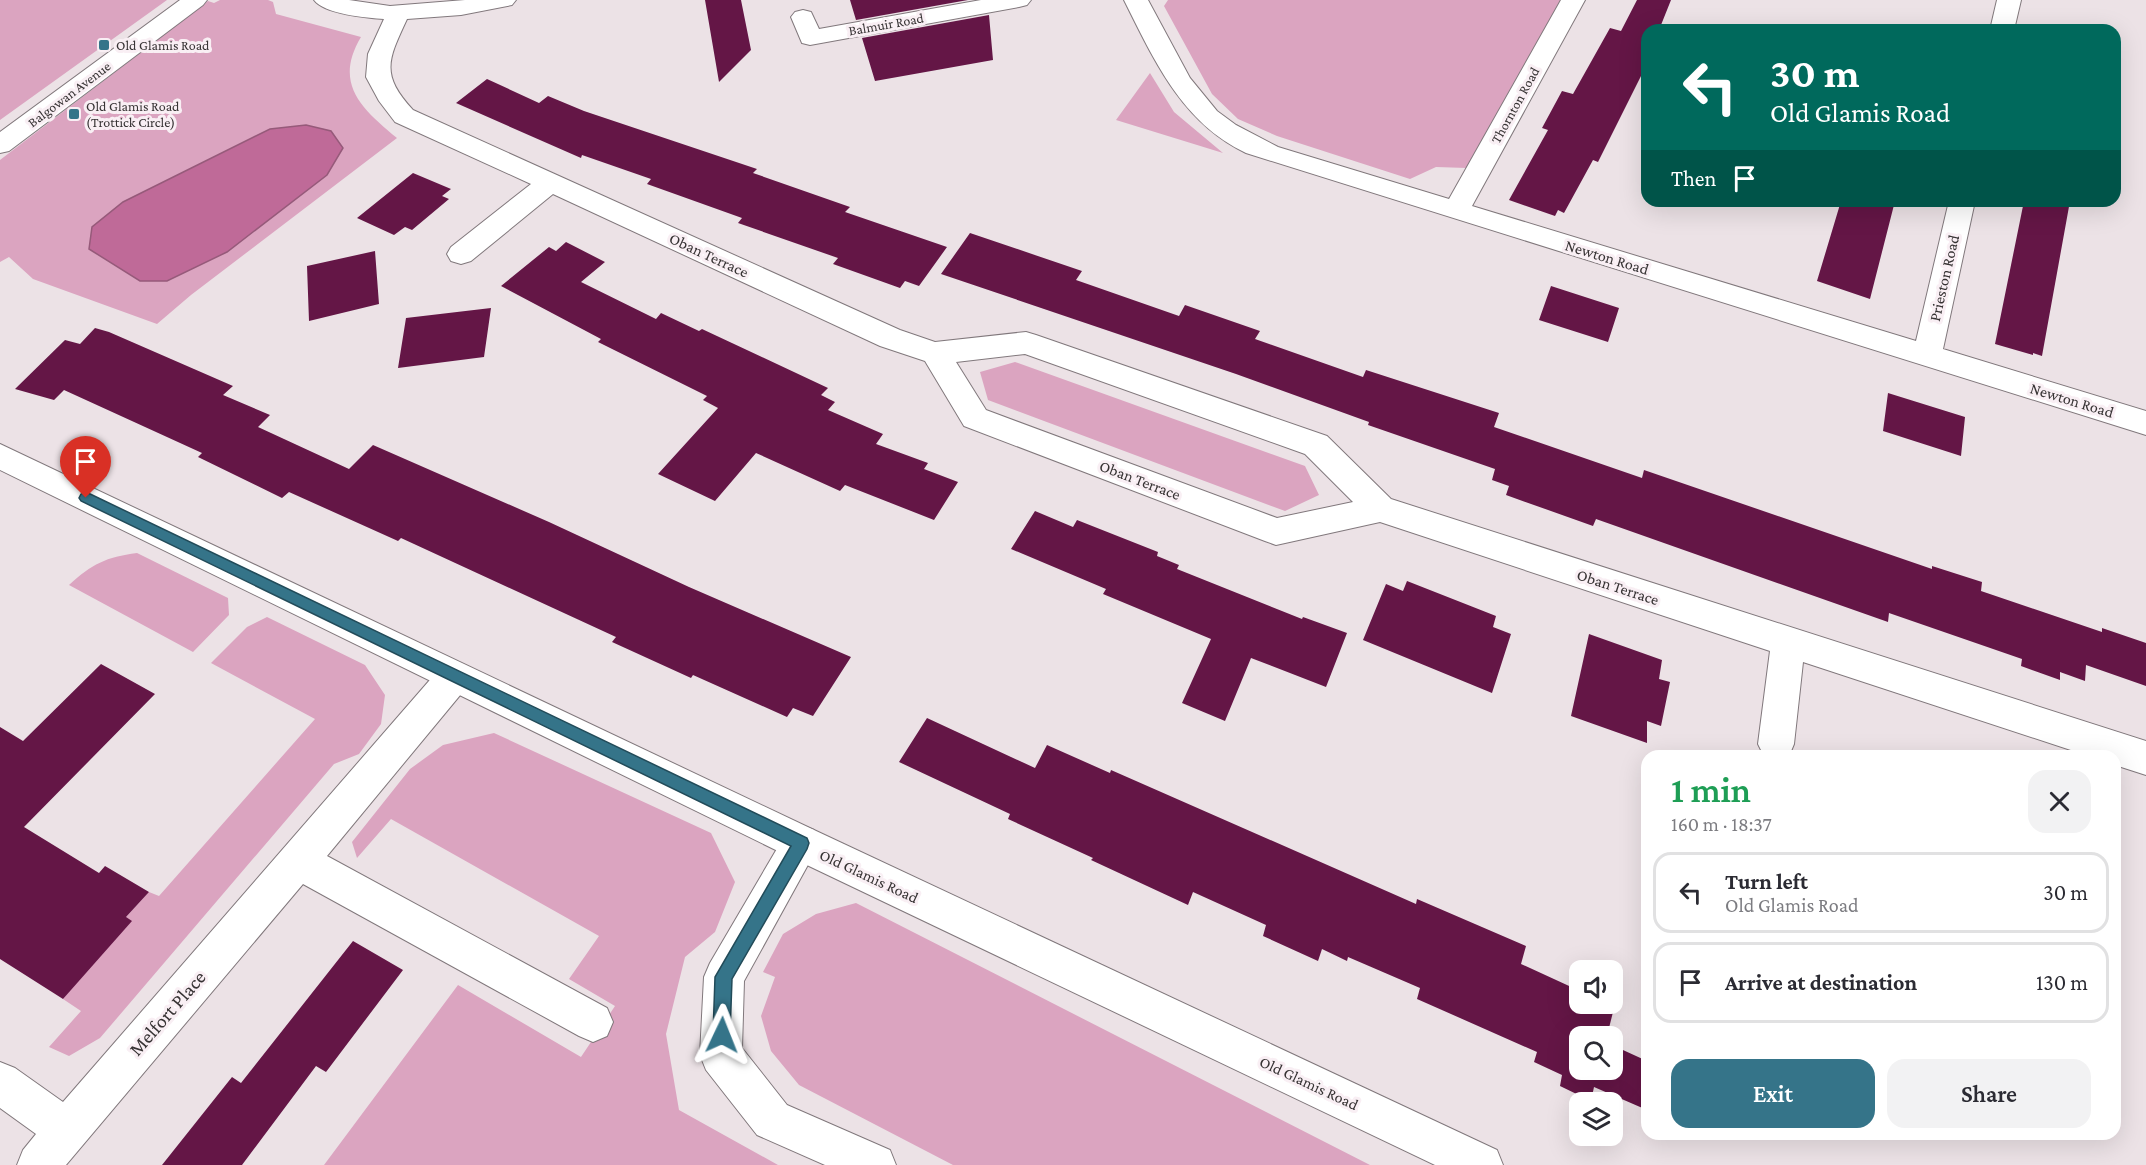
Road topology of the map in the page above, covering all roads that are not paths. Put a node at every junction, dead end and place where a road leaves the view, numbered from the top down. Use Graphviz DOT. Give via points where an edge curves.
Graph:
graph roads {
  1 [pos="195,0"];
  2 [pos="326,0"];
  3 [pos="504,0"];
  4 [pos="1019,0"];
  5 [pos="1136,0"];
  6 [pos="1573,0"];
  7 [pos="2008,0"];
  8 [pos="399,12"];
  9 [pos="803,17"];
  10 [pos="2003,24"];
  11 [pos="0,145"];
  12 [pos="551,182"];
  13 [pos="1961,207"];
  14 [pos="1456,211"];
  15 [pos="461,254"];
  16 [pos="934,353"];
  17 [pos="1927,355"];
  18 [pos="2146,423"];
  19 [pos="0,456"];
  20 [pos="1380,509"];
  21 [pos="1788,642"];
  22 [pos="454,677"];
  23 [pos="1776,744"];
  24 [pos="2146,758"];
  25 [pos="801,843"];
  26 [pos="298,861"];
  27 [pos="593,1022"];
  28 [pos="0,1083"];
  29 [pos="67,1130"];
  30 [pos="38,1165"];
  31 [pos="875,1165"];
  32 [pos="1482,1165"];
  1 -- 11 [label="street, Balgowan Avenue"];
  2 -- 8 [label="street" via="345,8"];
  3 -- 8 [label="street"];
  4 -- 9 [label="street, Balmuir Road" via="810,38"];
  5 -- 14 [label="street, Newton Road" via="1191,100 1217,125 1249,144 1305,165"];
  6 -- 14 [label="street, Thornton Road"];
  7 -- 10 [label="street"];
  8 -- 12 [label="street, Oban Terrace" via="379,56 377,79 386,97 404,116"];
  12 -- 15 [label="street"];
  12 -- 16 [label="street, Oban Terrace" via="890,338"];
  13 -- 17 [label="street, Prieston Road"];
  14 -- 17 [label="street, Newton Road"];
  16 -- 20 [label="street, Oban Terrace" via="1026,343 1316,445"];
  16 -- 20 [label="street, Oban Terrace" via="975,418 1276,532"];
  17 -- 18 [label="street, Newton Road"];
  19 -- 22 [label="street, Old Glamis Road"];
  20 -- 21 [label="street, Oban Terrace"];
  21 -- 23 [label="street"];
  21 -- 24 [label="street, Oban Terrace"];
  22 -- 25 [label="street, Old Glamis Road"];
  22 -- 26 [label="street, Melfort Place"];
  25 -- 31 [label="street" via="724,977 721,1055 772,1120"];
  25 -- 32 [label="street, Old Glamis Road"];
  26 -- 27 [label="street"];
  26 -- 29 [label="street, Melfort Place"];
  28 -- 29 [label="street"];
  29 -- 30 [label="street, Melfort Place"];
}
